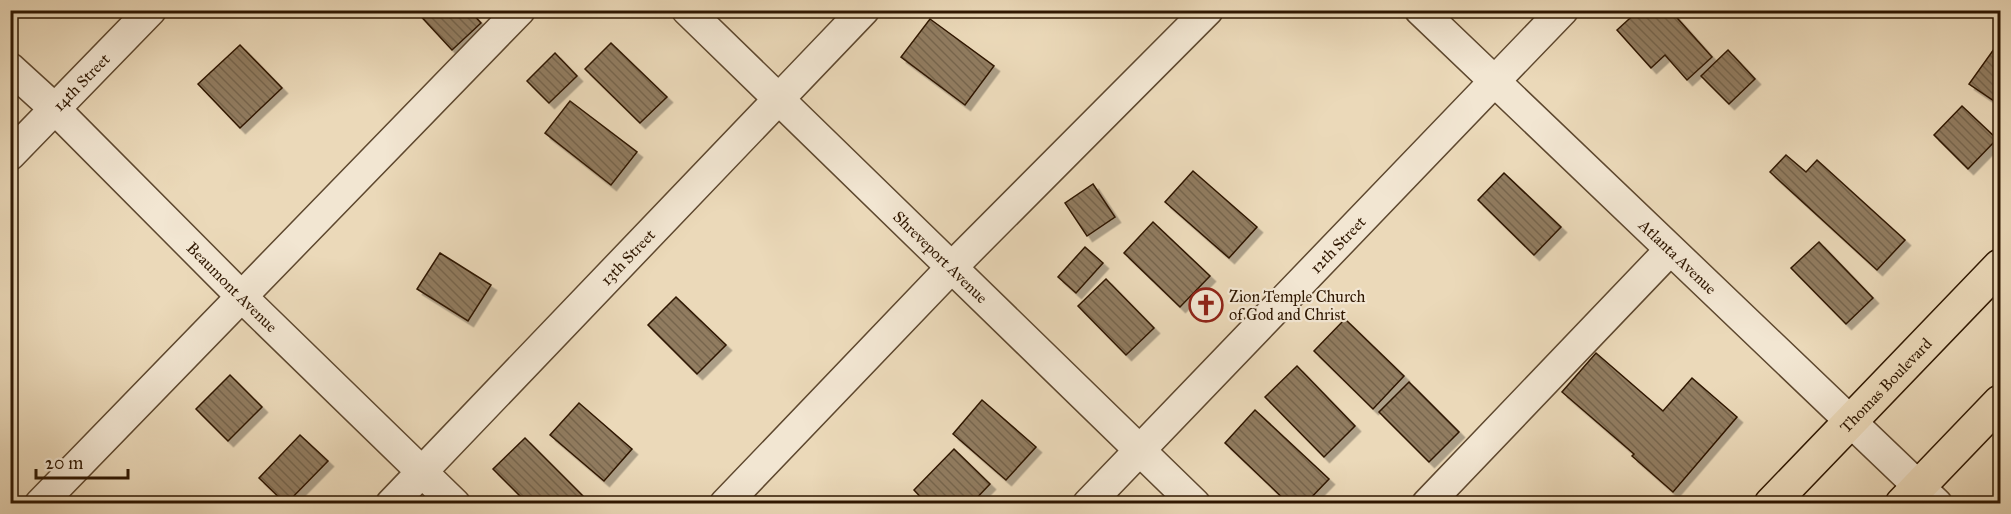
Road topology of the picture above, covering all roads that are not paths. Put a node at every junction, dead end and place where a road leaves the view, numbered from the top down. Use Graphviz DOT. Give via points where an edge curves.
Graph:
graph roads {
  1 [pos="151,10"];
  2 [pos="520,10"];
  3 [pos="687,10"];
  4 [pos="864,10"];
  5 [pos="1208,10"];
  6 [pos="1420,10"];
  7 [pos="1563,10"];
  8 [pos="10,68"];
  9 [pos="1494,82"];
  10 [pos="779,98"];
  11 [pos="55,109"];
  12 [pos="10,155"];
  13 [pos="1670,250"];
  14 [pos="2001,266"];
  15 [pos="952,267"];
  16 [pos="241,296"];
  17 [pos="2001,402"];
  18 [pos="1850,421"];
  19 [pos="1140,450"];
  20 [pos="422,471"];
  21 [pos="1920,498"];
  22 [pos="40,504"];
  23 [pos="391,504"];
  24 [pos="455,504"];
  25 [pos="725,504"];
  26 [pos="1088,504"];
  27 [pos="1195,504"];
  28 [pos="1427,504"];
  29 [pos="1771,504"];
  1 -- 11 [label="street, 14th Street"];
  2 -- 16 [label="street"];
  3 -- 10 [label="street, Shreveport Avenue"];
  4 -- 10 [label="street, 13th Street"];
  5 -- 15 [label="street"];
  6 -- 9 [label="street, Atlanta Avenue"];
  7 -- 9 [label="street, 12th Street"];
  8 -- 11 [label="street, Beaumont Avenue"];
  9 -- 13 [label="street, Atlanta Avenue"];
  9 -- 19 [label="street, 12th Street"];
  10 -- 15 [label="street, Shreveport Avenue"];
  10 -- 20 [label="street, 13th Street"];
  11 -- 12 [label="street, 14th Street"];
  11 -- 16 [label="street, Beaumont Avenue"];
  13 -- 18 [label="street, Atlanta Avenue"];
  13 -- 28 [label="street"];
  14 -- 18 [label="main road, Thomas Boulevard"];
  15 -- 19 [label="street, Shreveport Avenue"];
  15 -- 25 [label="street"];
  16 -- 20 [label="street, Beaumont Avenue"];
  16 -- 22 [label="street"];
  17 -- 21 [label="main road"];
  18 -- 21 [label="street, Atlanta Avenue"];
  18 -- 29 [label="main road, Thomas Boulevard"];
  19 -- 26 [label="street, 12th Street"];
  19 -- 27 [label="street, Shreveport Avenue"];
  20 -- 23 [label="street, 13th Street"];
  20 -- 24 [label="street, Beaumont Avenue"];
}
